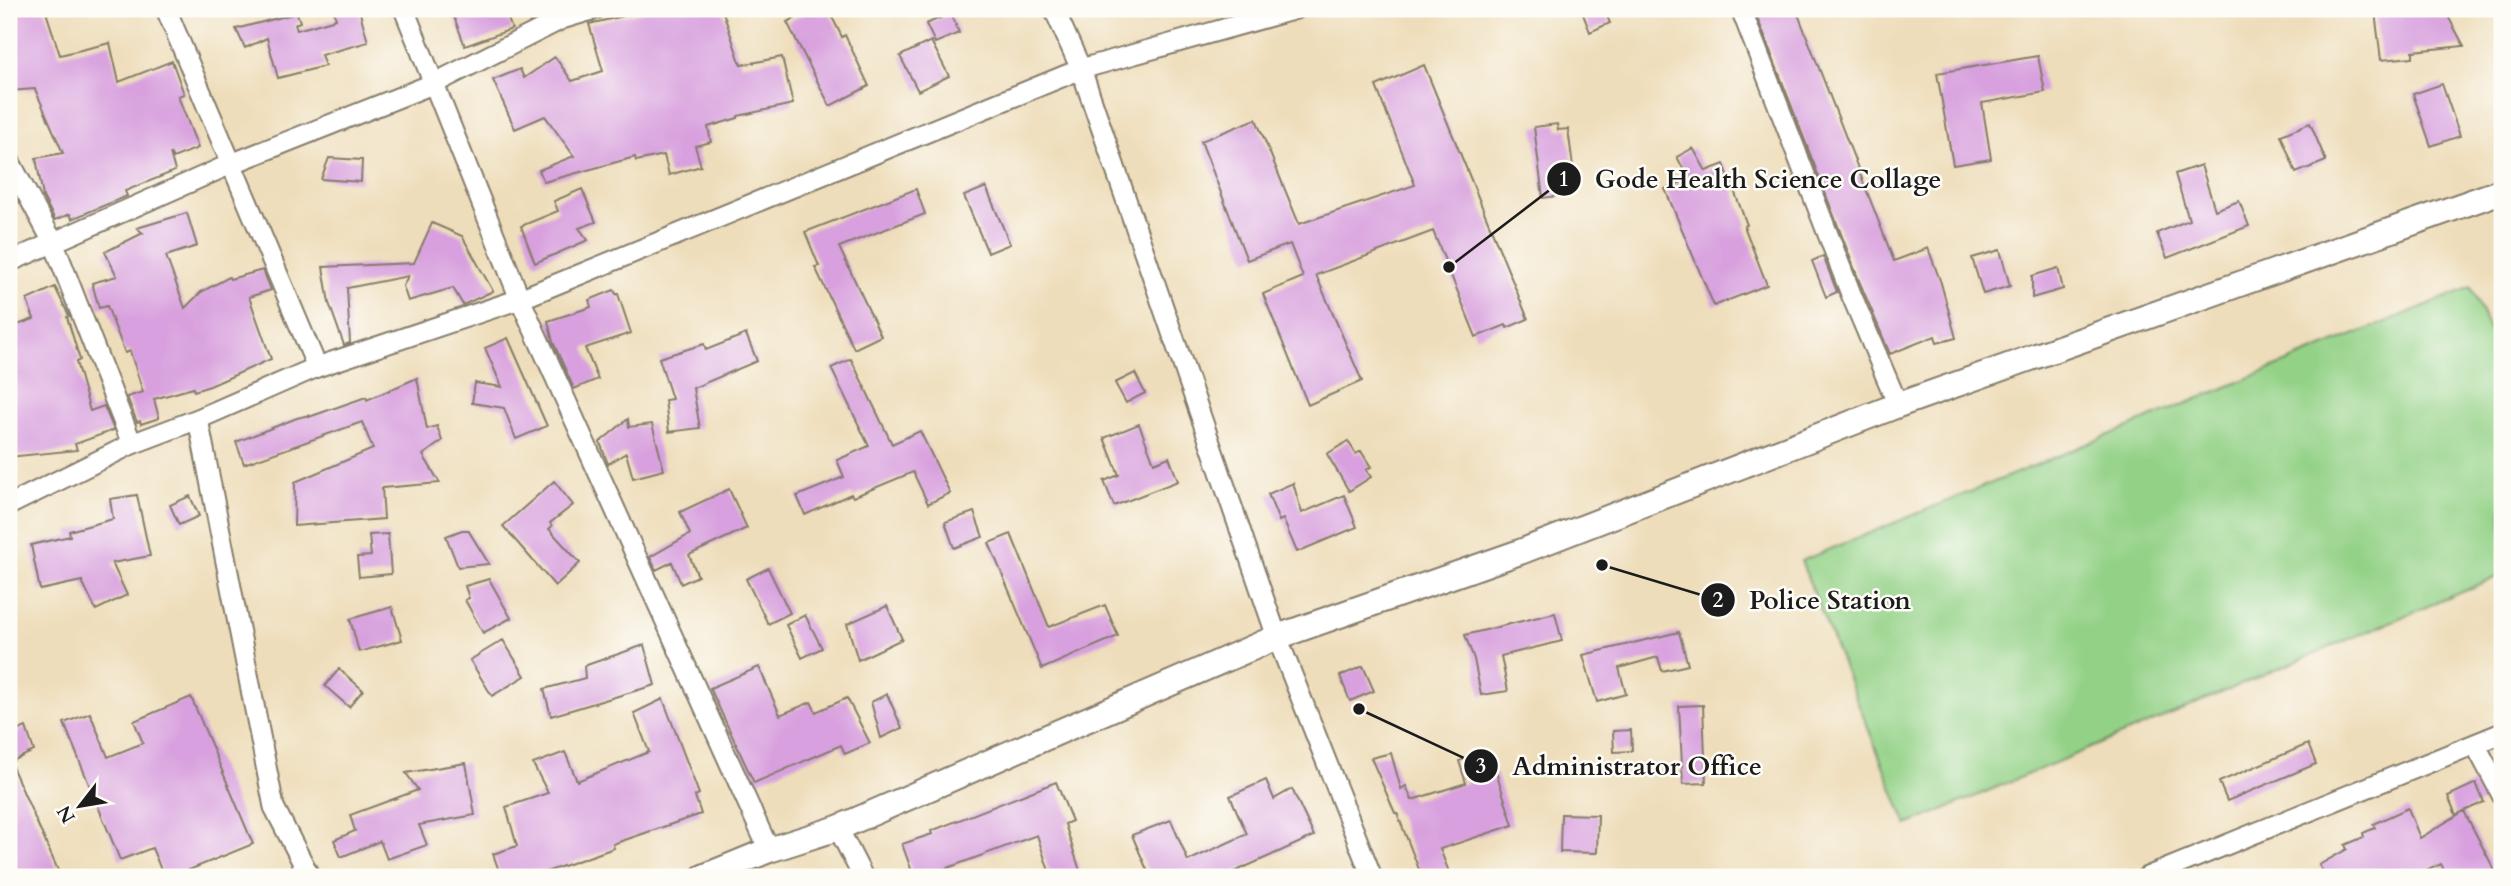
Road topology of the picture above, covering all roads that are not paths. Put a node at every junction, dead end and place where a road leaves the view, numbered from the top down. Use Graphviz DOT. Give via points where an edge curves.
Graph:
graph roads {
  1 [pos="166,9"];
  2 [pos="404,9"];
  3 [pos="595,9"];
  4 [pos="1054,9"];
  5 [pos="1296,9"];
  6 [pos="1741,9"];
  7 [pos="560,14"];
  8 [pos="1081,69"];
  9 [pos="435,83"];
  10 [pos="9,160"];
  11 [pos="231,164"];
  12 [pos="2502,191"];
  13 [pos="54,244"];
  14 [pos="9,262"];
  15 [pos="520,299"];
  16 [pos="317,367"];
  17 [pos="1898,405"];
  18 [pos="198,419"];
  19 [pos="132,444"];
  20 [pos="9,505"];
  21 [pos="1277,637"];
  22 [pos="2502,733"];
  23 [pos="2475,744"];
  24 [pos="2502,795"];
  25 [pos="838,828"];
  26 [pos="769,850"];
  27 [pos="310,877"];
  28 [pos="703,877"];
  29 [pos="863,877"];
  30 [pos="1372,877"];
  31 [pos="2147,877"];
  1 -- 11 [label="street"];
  2 -- 9 [label="street"];
  3 -- 7 [label="street"];
  4 -- 8 [label="street"];
  5 -- 8 [label="street"];
  6 -- 17 [label="street" via="1850,294"];
  7 -- 9 [label="street"];
  8 -- 15 [label="street"];
  8 -- 21 [label="street"];
  9 -- 11 [label="street"];
  9 -- 15 [label="street"];
  10 -- 13 [label="street"];
  11 -- 13 [label="street"];
  11 -- 16 [label="street"];
  12 -- 17 [label="street"];
  13 -- 14 [label="street"];
  13 -- 19 [label="street"];
  15 -- 16 [label="street"];
  15 -- 26 [label="street"];
  16 -- 18 [label="street"];
  17 -- 21 [label="street" via="1520,552"];
  18 -- 19 [label="street"];
  18 -- 27 [label="street" via="274,807"];
  19 -- 20 [label="street"];
  21 -- 25 [label="street"];
  21 -- 30 [label="street"];
  22 -- 23 [label="street"];
  23 -- 24 [label="street"];
  23 -- 31 [label="street"];
  25 -- 26 [label="street"];
  25 -- 29 [label="street"];
  26 -- 28 [label="street"];
}
